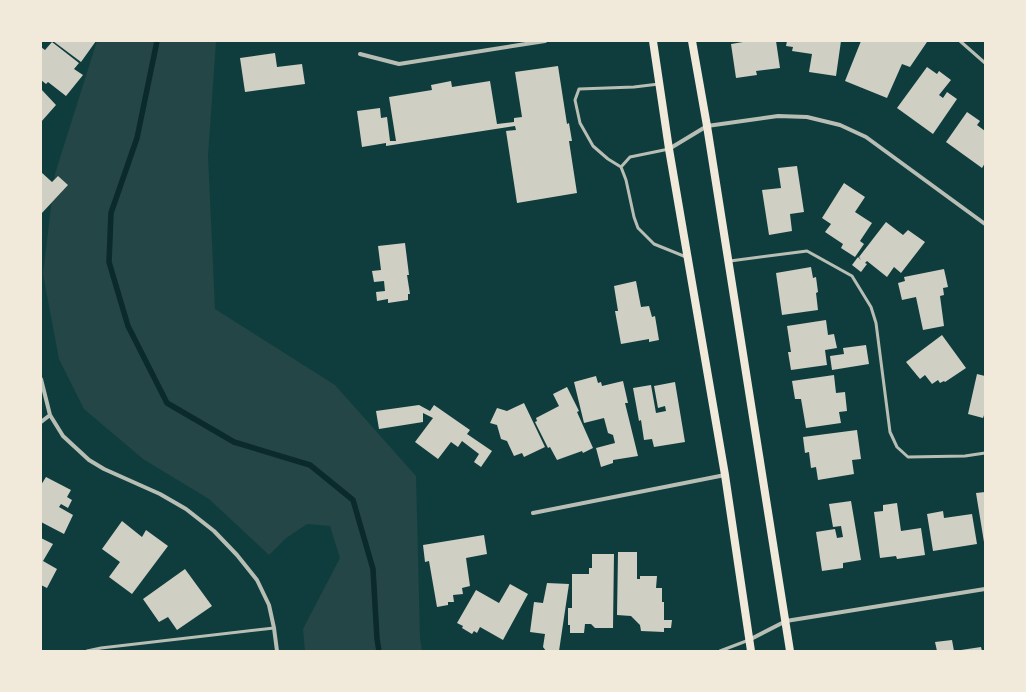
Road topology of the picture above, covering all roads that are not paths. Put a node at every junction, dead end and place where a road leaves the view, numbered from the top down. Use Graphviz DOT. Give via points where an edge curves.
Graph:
graph roads {
  1 [pos="545,41"];
  2 [pos="653,41"];
  3 [pos="692,41"];
  4 [pos="960,41"];
  5 [pos="360,54"];
  6 [pos="985,63"];
  7 [pos="659,84"];
  8 [pos="707,126"];
  9 [pos="669,149"];
  10 [pos="621,167"];
  11 [pos="985,224"];
  12 [pos="688,257"];
  13 [pos="728,261"];
  14 [pos="41,379"];
  15 [pos="50,415"];
  16 [pos="41,422"];
  17 [pos="985,453"];
  18 [pos="726,475"];
  19 [pos="533,513"];
  20 [pos="985,589"];
  21 [pos="786,621"];
  22 [pos="274,628"];
  23 [pos="749,640"];
  24 [pos="87,651"];
  25 [pos="277,651"];
  26 [pos="720,651"];
  27 [pos="751,651"];
  28 [pos="790,651"];
  1 -- 5 [label="street" via="400,64"];
  2 -- 7 [label="main road"];
  3 -- 8 [label="main road"];
  4 -- 6 [label="lane"];
  7 -- 9 [label="main road"];
  7 -- 10 [label="lane" via="634,88 579,89 575,100 580,123 593,146"];
  8 -- 9 [label="street"];
  8 -- 11 [label="street" via="778,116 807,117 840,125 866,137"];
  8 -- 13 [label="main road"];
  9 -- 10 [label="lane" via="630,156"];
  9 -- 12 [label="main road"];
  10 -- 12 [label="lane" via="638,228 654,244"];
  12 -- 18 [label="main road"];
  13 -- 17 [label="lane" via="807,251 852,276 876,323 890,432 897,447 908,457"];
  13 -- 21 [label="main road"];
  14 -- 15 [label="street"];
  15 -- 16 [label="street"];
  15 -- 22 [label="street" via="62,436 89,460 160,494 186,509 214,531 238,555 257,580 269,605"];
  18 -- 19 [label="street"];
  18 -- 23 [label="main road"];
  20 -- 21 [label="street"];
  21 -- 23 [label="street"];
  21 -- 28 [label="main road"];
  22 -- 24 [label="lane"];
  22 -- 25 [label="street"];
  23 -- 26 [label="lane"];
  23 -- 27 [label="main road"];
}
